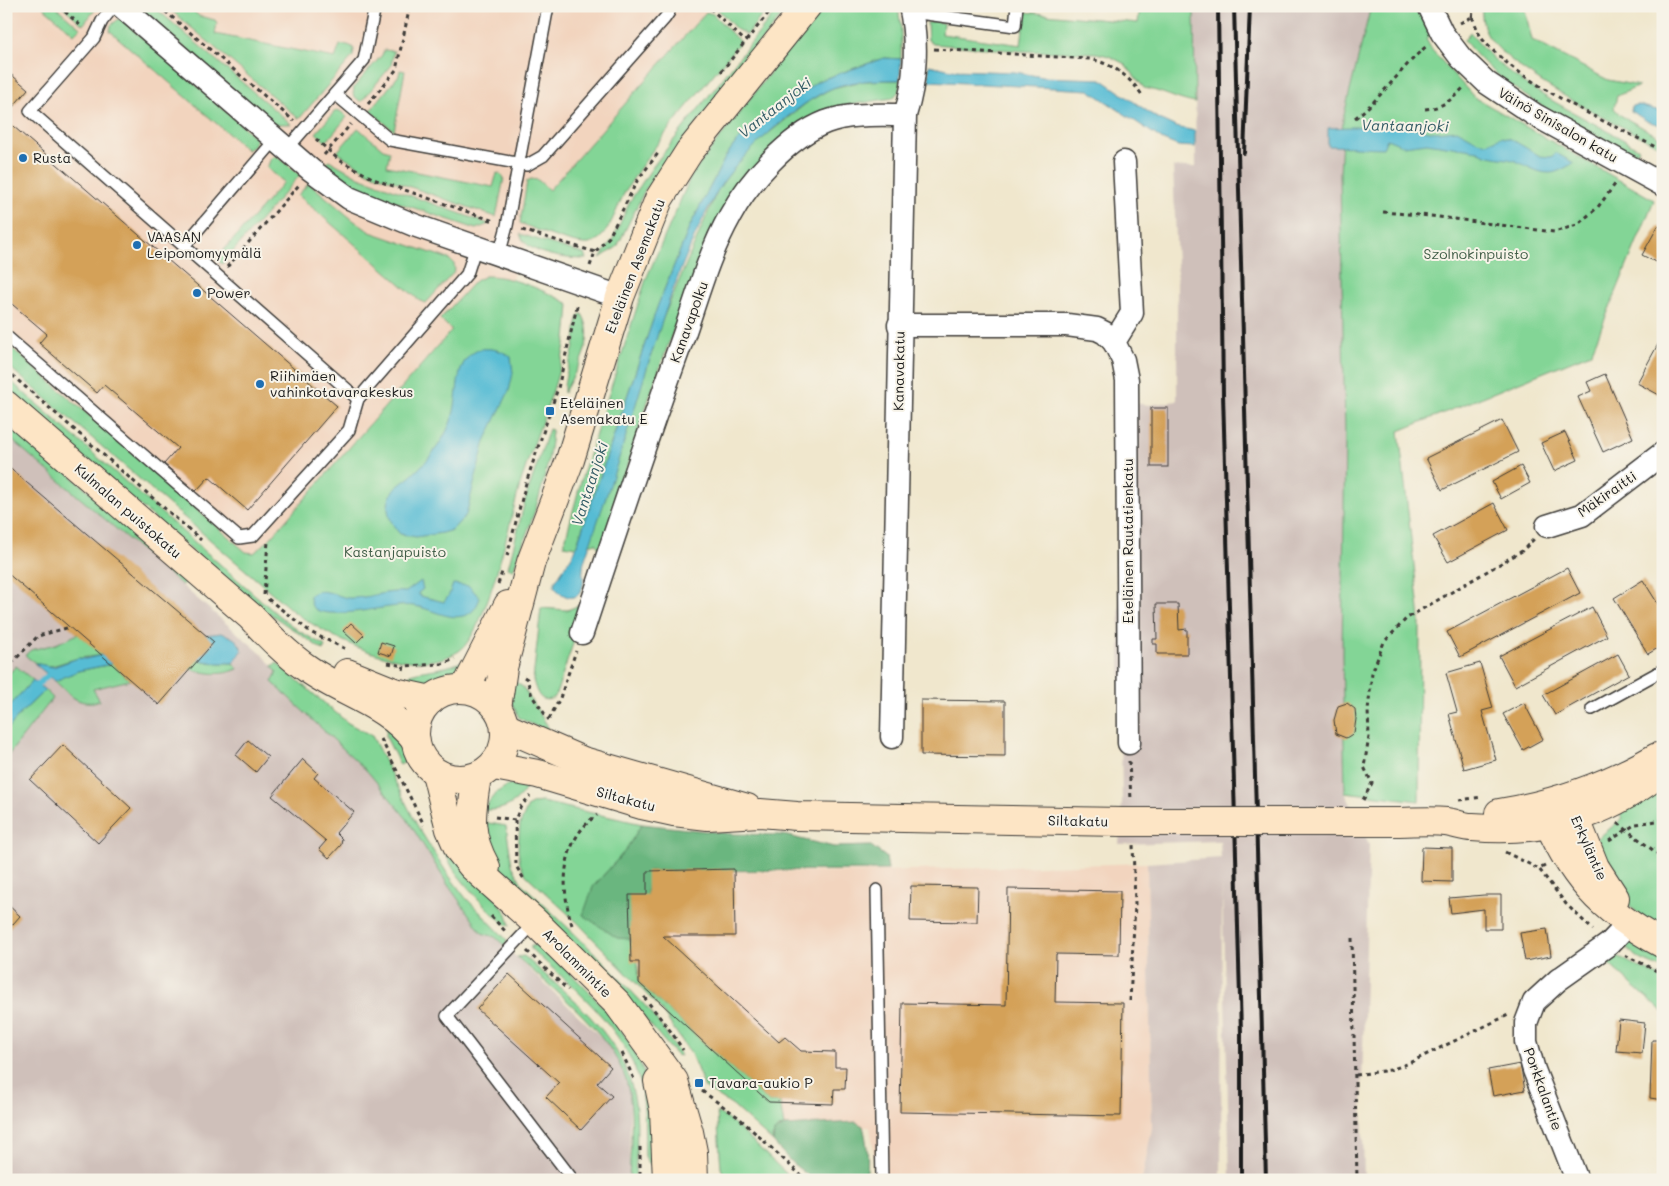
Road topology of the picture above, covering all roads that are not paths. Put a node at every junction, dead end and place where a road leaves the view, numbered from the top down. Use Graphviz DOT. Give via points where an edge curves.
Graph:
graph roads {
  1 [pos="114,6"];
  2 [pos="122,6"];
  3 [pos="375,6"];
  4 [pos="548,6"];
  5 [pos="669,6"];
  6 [pos="807,6"];
  7 [pos="1017,6"];
  8 [pos="1429,6"];
  9 [pos="911,9"];
  10 [pos="335,94"];
  11 [pos="908,105"];
  12 [pos="281,144"];
  13 [pos="1124,162"];
  14 [pos="518,165"];
  15 [pos="1663,185"];
  16 [pos="184,246"];
  17 [pos="476,246"];
  18 [pos="499,254"];
  19 [pos="620,297"];
  20 [pos="899,325"];
  21 [pos="6,336"];
  22 [pos="1114,342"];
  23 [pos="358,399"];
  24 [pos="6,405"];
  25 [pos="1663,453"];
  26 [pos="1547,526"];
  27 [pos="531,562"];
  28 [pos="258,606"];
  29 [pos="582,633"];
  30 [pos="1663,670"];
  31 [pos="465,689"];
  32 [pos="431,700"];
  33 [pos="1592,709"];
  34 [pos="501,717"];
  35 [pos="892,737"];
  36 [pos="416,740"];
  37 [pos="1129,743"];
  38 [pos="1663,753"];
  39 [pos="485,771"];
  40 [pos="1663,771"];
  41 [pos="436,772"];
  42 [pos="1572,808"];
  43 [pos="760,813"];
  44 [pos="1545,815"];
  45 [pos="497,888"];
  46 [pos="877,890"];
  47 [pos="535,922"];
  48 [pos="1630,922"];
  49 [pos="1663,944"];
  50 [pos="648,1046"];
  51 [pos="573,1180"];
  52 [pos="667,1180"];
  53 [pos="694,1180"];
  54 [pos="882,1180"];
  55 [pos="1577,1180"];
  1 -- 16 [label="lane" via="94,38 30,111"];
  2 -- 12 [label="street"];
  3 -- 10 [label="lane" via="364,60"];
  4 -- 14 [label="lane"];
  5 -- 14 [label="lane" via="670,12 665,18 543,156 536,162"];
  6 -- 19 [label="street, Eteläinen Asemakatu" via="673,175 650,219"];
  7 -- 9 [label="lane" via="1015,26"];
  8 -- 15 [label="street, Väinö Sinisalon katu" via="1442,33 1476,74 1535,115"];
  9 -- 11 [label="street, Kanavakatu" via="914,51"];
  10 -- 12 [label="lane" via="304,129"];
  10 -- 14 [label="lane" via="390,140"];
  11 -- 20 [label="street, Kanavakatu"];
  11 -- 29 [label="street, Kanavapolku" via="826,122 810,131 768,163 730,216 647,436"];
  12 -- 16 [label="lane"];
  12 -- 17 [label="street" via="349,198"];
  13 -- 22 [label="street" via="1132,313"];
  14 -- 18 [label="lane" via="508,226"];
  16 -- 23 [label="lane"];
  17 -- 18 [label="street"];
  17 -- 23 [label="lane" via="467,274"];
  18 -- 19 [label="street"];
  19 -- 27 [label="street, Eteläinen Asemakatu" via="570,460"];
  20 -- 22 [label="street" via="1067,325 1096,329"];
  20 -- 35 [label="street, Kanavakatu"];
  21 -- 23 [label="lane" via="239,538 253,536 348,430"];
  22 -- 37 [label="street, Eteläinen Rautatienkatu" via="1123,360 1127,380"];
  24 -- 28 [label="street, Kulmalan puistokatu"];
  25 -- 26 [label="street, Mäkiraitti" via="1582,515"];
  27 -- 31 [label="street, Eteläinen Asemakatu"];
  27 -- 34 [label="street, Eteläinen Asemakatu" via="503,668"];
  28 -- 32 [label="street, Kulmalan puistokatu" via="340,670 394,692"];
  28 -- 36 [label="street, Kulmalan puistokatu" via="277,644 308,669 386,712"];
  30 -- 33 [label="lane"];
  31 -- 32 [label="street" via="453,690"];
  31 -- 34 [label="street" via="488,699"];
  32 -- 36 [label="street" via="418,718"];
  34 -- 39 [label="street" via="505,741 502,754"];
  34 -- 43 [label="street, Siltakatu" via="547,747"];
  36 -- 41 [label="street" via="419,753"];
  38 -- 42 [label="street"];
  39 -- 41 [label="street" via="463,780"];
  39 -- 43 [label="street, Siltakatu" via="538,774 674,812 708,816"];
  39 -- 45 [label="street, Arolammintie" via="471,814 471,829 479,854"];
  40 -- 42 [label="street" via="1608,806"];
  41 -- 45 [label="street, Arolammintie" via="454,840 472,866"];
  42 -- 44 [label="street, Siltakatu"];
  42 -- 48 [label="street, Erkyläntie" via="1597,871"];
  43 -- 44 [label="street, Siltakatu, bridge" via="1129,821 1396,822 1447,811 1470,815"];
  44 -- 48 [label="street, Erkyläntie" via="1564,858 1578,877 1601,903"];
  45 -- 47 [label="street, Arolammintie"];
  46 -- 54 [label="lane"];
  47 -- 50 [label="street, Arolammintie" via="618,1004"];
  47 -- 51 [label="lane" via="447,1016"];
  48 -- 49 [label="street, Erkyläntie"];
  48 -- 55 [label="street, Porkkalantie" via="1609,944 1558,980 1534,1002 1527,1016 1526,1042 1534,1070"];
  50 -- 52 [label="street, Arolammintie" via="664,1110"];
  50 -- 53 [label="street, Arolammintie" via="674,1081 689,1132"];
}
